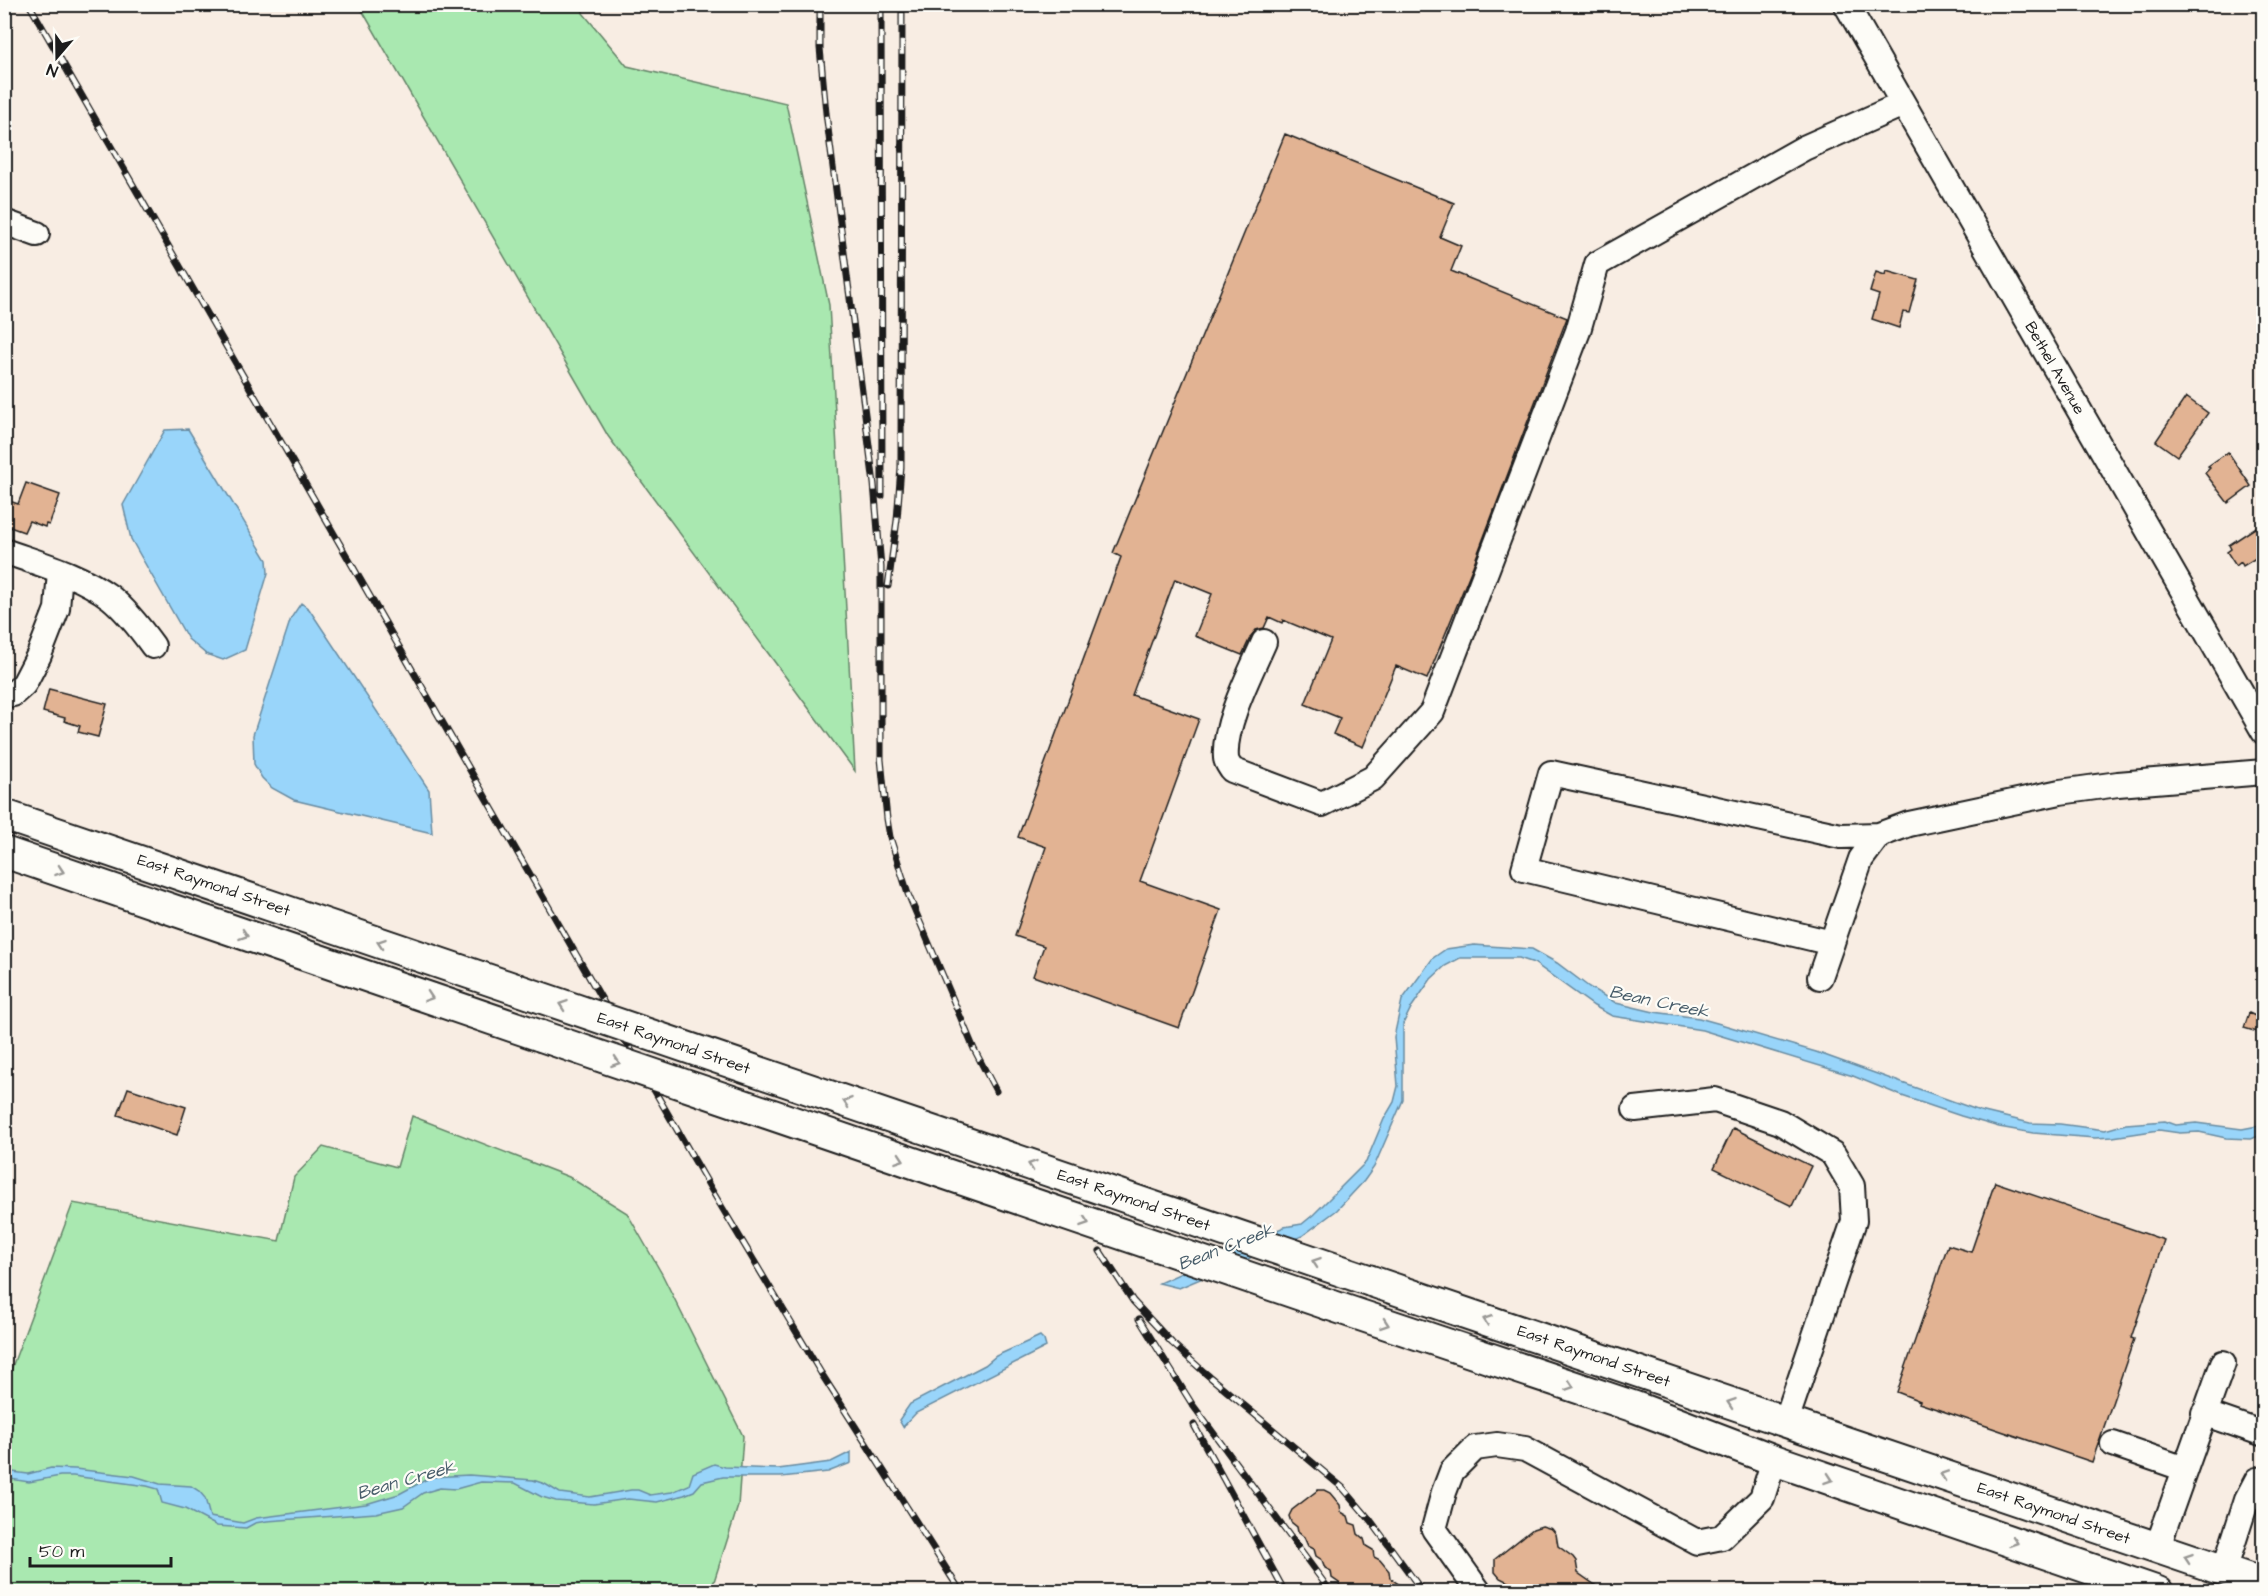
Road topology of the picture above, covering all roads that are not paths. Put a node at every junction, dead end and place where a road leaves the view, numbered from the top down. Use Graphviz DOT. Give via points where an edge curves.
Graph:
graph roads {
  1 [pos="1846,4"];
  2 [pos="1903,104"];
  3 [pos="4,222"];
  4 [pos="37,234"];
  5 [pos="4,551"];
  6 [pos="60,571"];
  7 [pos="1264,642"];
  8 [pos="153,646"];
  9 [pos="4,695"];
  10 [pos="2264,732"];
  11 [pos="2264,772"];
  12 [pos="4,815"];
  13 [pos="1879,835"];
  14 [pos="4,852"];
  15 [pos="1832,942"];
  16 [pos="1820,977"];
  17 [pos="1635,1108"];
  18 [pos="2223,1363"];
  19 [pos="2205,1413"];
  20 [pos="1786,1421"];
  21 [pos="2264,1434"];
  22 [pos="2113,1443"];
  23 [pos="1774,1460"];
  24 [pos="2184,1469"];
  25 [pos="2264,1479"];
  26 [pos="2157,1548"];
  27 [pos="2224,1570"];
  28 [pos="2264,1584"];
  29 [pos="1479,1592"];
  30 [pos="2158,1592"];
  1 -- 2 [label="street, Bethel Avenue"];
  2 -- 7 [label="street" via="1804,148 1597,264 1578,331 1432,712 1373,778 1322,804 1232,771 1226,760 1228,737"];
  2 -- 10 [label="street, Bethel Avenue"];
  3 -- 4 [label="street"];
  5 -- 6 [label="street"];
  6 -- 8 [label="street" via="110,597"];
  6 -- 9 [label="street" via="57,609 39,655 24,684 13,694"];
  11 -- 13 [label="street" via="2060,792 1909,824"];
  20 -- 12 [label="main road, East Raymond Street, one-way, bridge"];
  13 -- 15 [label="street" via="1861,860"];
  13 -- 15 [label="street" via="1841,836 1551,773 1524,869"];
  14 -- 23 [label="main road, one-way, bridge" via="1635,1407"];
  15 -- 16 [label="street"];
  17 -- 20 [label="street" via="1715,1100 1780,1122 1833,1154 1852,1186 1854,1221"];
  18 -- 19 [label="street"];
  19 -- 21 [label="street"];
  19 -- 24 [label="street"];
  20 -- 23 [label="main road"];
  26 -- 20 [label="main road, East Raymond Street, one-way"];
  22 -- 24 [label="street"];
  23 -- 29 [label="street" via="1762,1498 1722,1537 1697,1542 1525,1449 1497,1445 1475,1448 1452,1471 1434,1529"];
  23 -- 30 [label="main road, one-way"];
  24 -- 26 [label="street"];
  25 -- 27 [label="street" via="2257,1480 2247,1499"];
  27 -- 26 [label="main road, East Raymond Street, one-way"];
  27 -- 28 [label="main road, East Raymond Street"];
}
